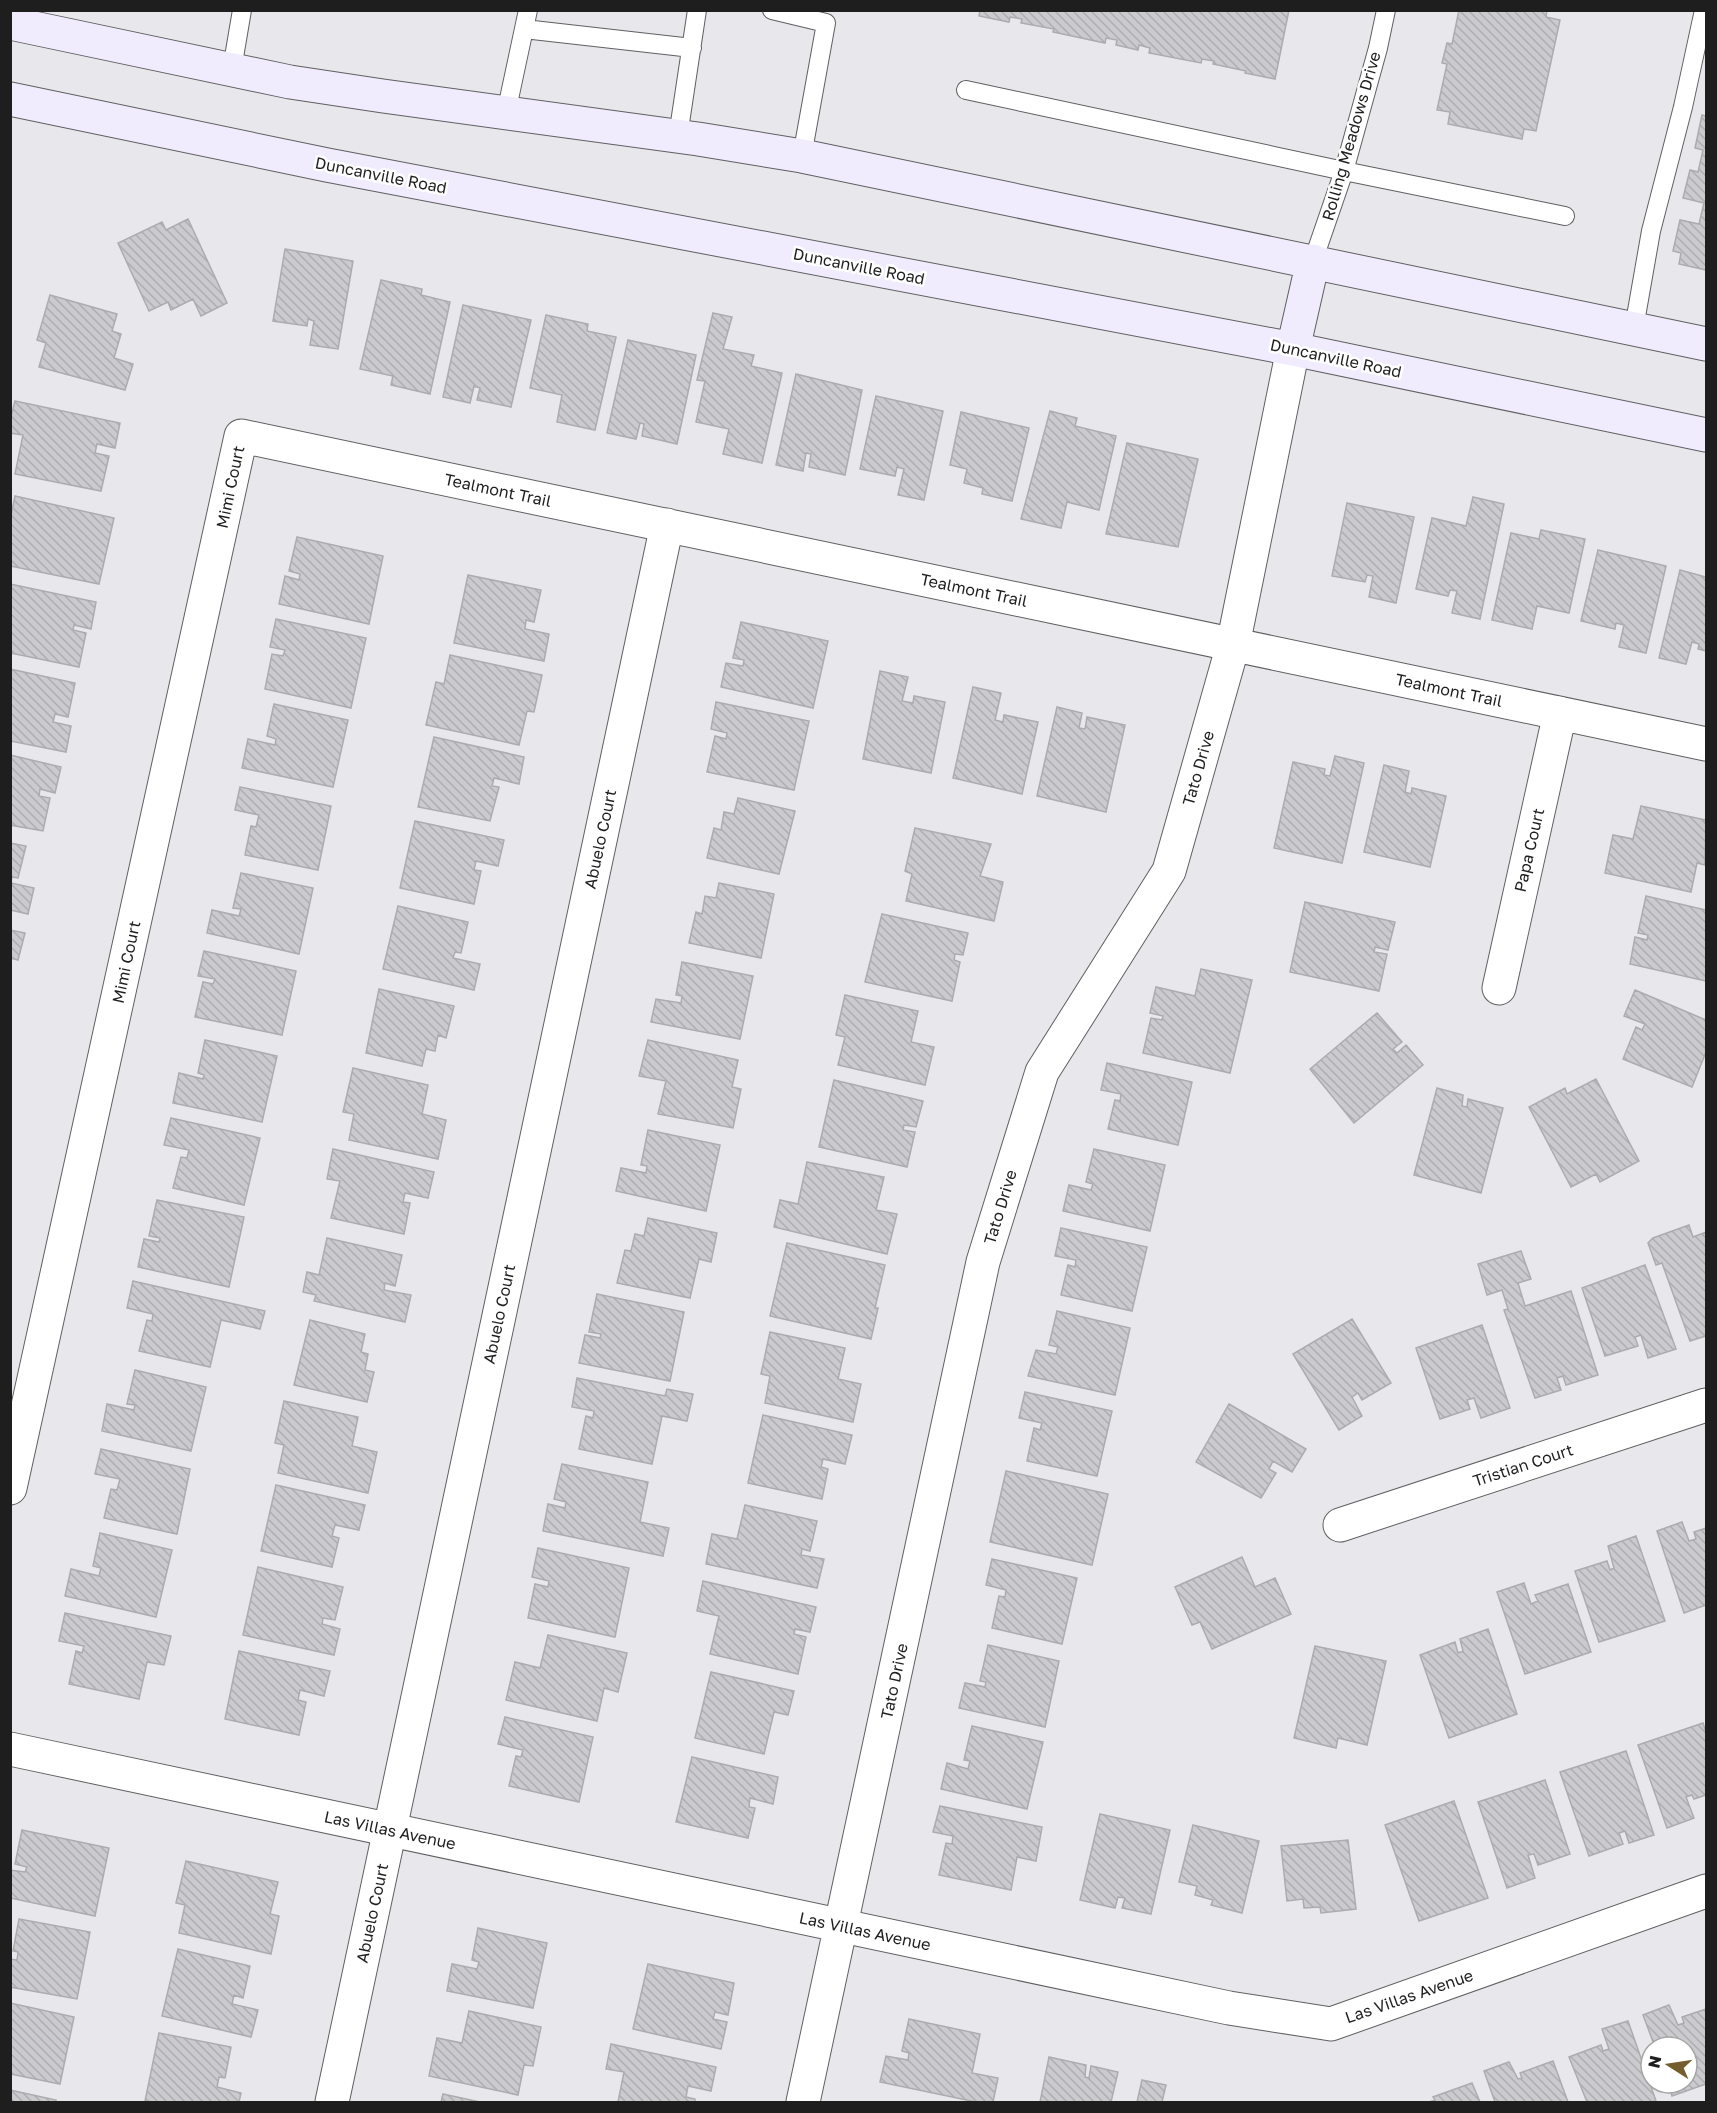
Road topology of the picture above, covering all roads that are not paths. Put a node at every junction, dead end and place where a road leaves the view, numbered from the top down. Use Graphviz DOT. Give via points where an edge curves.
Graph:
graph roads {
  1 [pos="242,10"];
  2 [pos="528,10"];
  3 [pos="697,10"];
  4 [pos="772,10"];
  5 [pos="1386,10"];
  6 [pos="1704,10"];
  7 [pos="13,26"];
  8 [pos="524,29"];
  9 [pos="692,48"];
  10 [pos="232,69"];
  11 [pos="966,90"];
  12 [pos="10,99"];
  13 [pos="506,113"];
  14 [pos="678,136"];
  15 [pos="802,156"];
  16 [pos="1344,171"];
  17 [pos="1565,216"];
  18 [pos="1313,261"];
  19 [pos="1634,328"];
  20 [pos="1707,344"];
  21 [pos="1293,349"];
  22 [pos="1707,435"];
  23 [pos="241,436"];
  24 [pos="667,525"];
  25 [pos="1233,645"];
  26 [pos="1560,713"];
  27 [pos="1707,744"];
  28 [pos="1498,988"];
  29 [pos="1707,1405"];
  30 [pos="10,1488"];
  31 [pos="1340,1525"];
  32 [pos="10,1749"];
  33 [pos="390,1830"];
  34 [pos="1707,1891"];
  35 [pos="842,1926"];
  36 [pos="332,2103"];
  37 [pos="803,2103"];
  1 -- 10 [label="lane"];
  2 -- 8 [label="lane"];
  3 -- 9 [label="lane"];
  4 -- 15 [label="lane" via="826,23"];
  5 -- 16 [label="lane, Rolling Meadows Drive"];
  6 -- 19 [label="lane" via="1651,231"];
  7 -- 10 [label="main road"];
  8 -- 9 [label="lane"];
  8 -- 13 [label="lane"];
  9 -- 14 [label="lane"];
  10 -- 13 [label="main road" via="290,82"];
  11 -- 16 [label="lane"];
  12 -- 21 [label="main road, Duncanville Road" via="327,165"];
  13 -- 14 [label="main road"];
  14 -- 15 [label="main road"];
  15 -- 18 [label="main road"];
  16 -- 17 [label="lane"];
  16 -- 18 [label="lane, Rolling Meadows Drive"];
  18 -- 19 [label="main road"];
  18 -- 21 [label="main road"];
  19 -- 20 [label="main road"];
  21 -- 22 [label="main road, Duncanville Road"];
  21 -- 25 [label="street, Tato Drive"];
  23 -- 24 [label="street, Tealmont Trail"];
  23 -- 30 [label="street, Mimi Court"];
  24 -- 25 [label="street, Tealmont Trail"];
  24 -- 33 [label="street, Abuelo Court"];
  25 -- 26 [label="street, Tealmont Trail"];
  25 -- 35 [label="street, Tato Drive" via="1169,871 1042,1072 983,1262"];
  26 -- 27 [label="street, Tealmont Trail"];
  26 -- 28 [label="street, Papa Court"];
  29 -- 31 [label="street, Tristian Court"];
  32 -- 33 [label="street, Las Villas Avenue"];
  33 -- 35 [label="street, Las Villas Avenue"];
  33 -- 36 [label="street, Abuelo Court"];
  34 -- 35 [label="street, Las Villas Avenue" via="1331,2024 1229,2008"];
  35 -- 37 [label="street, Tato Drive"];
}
